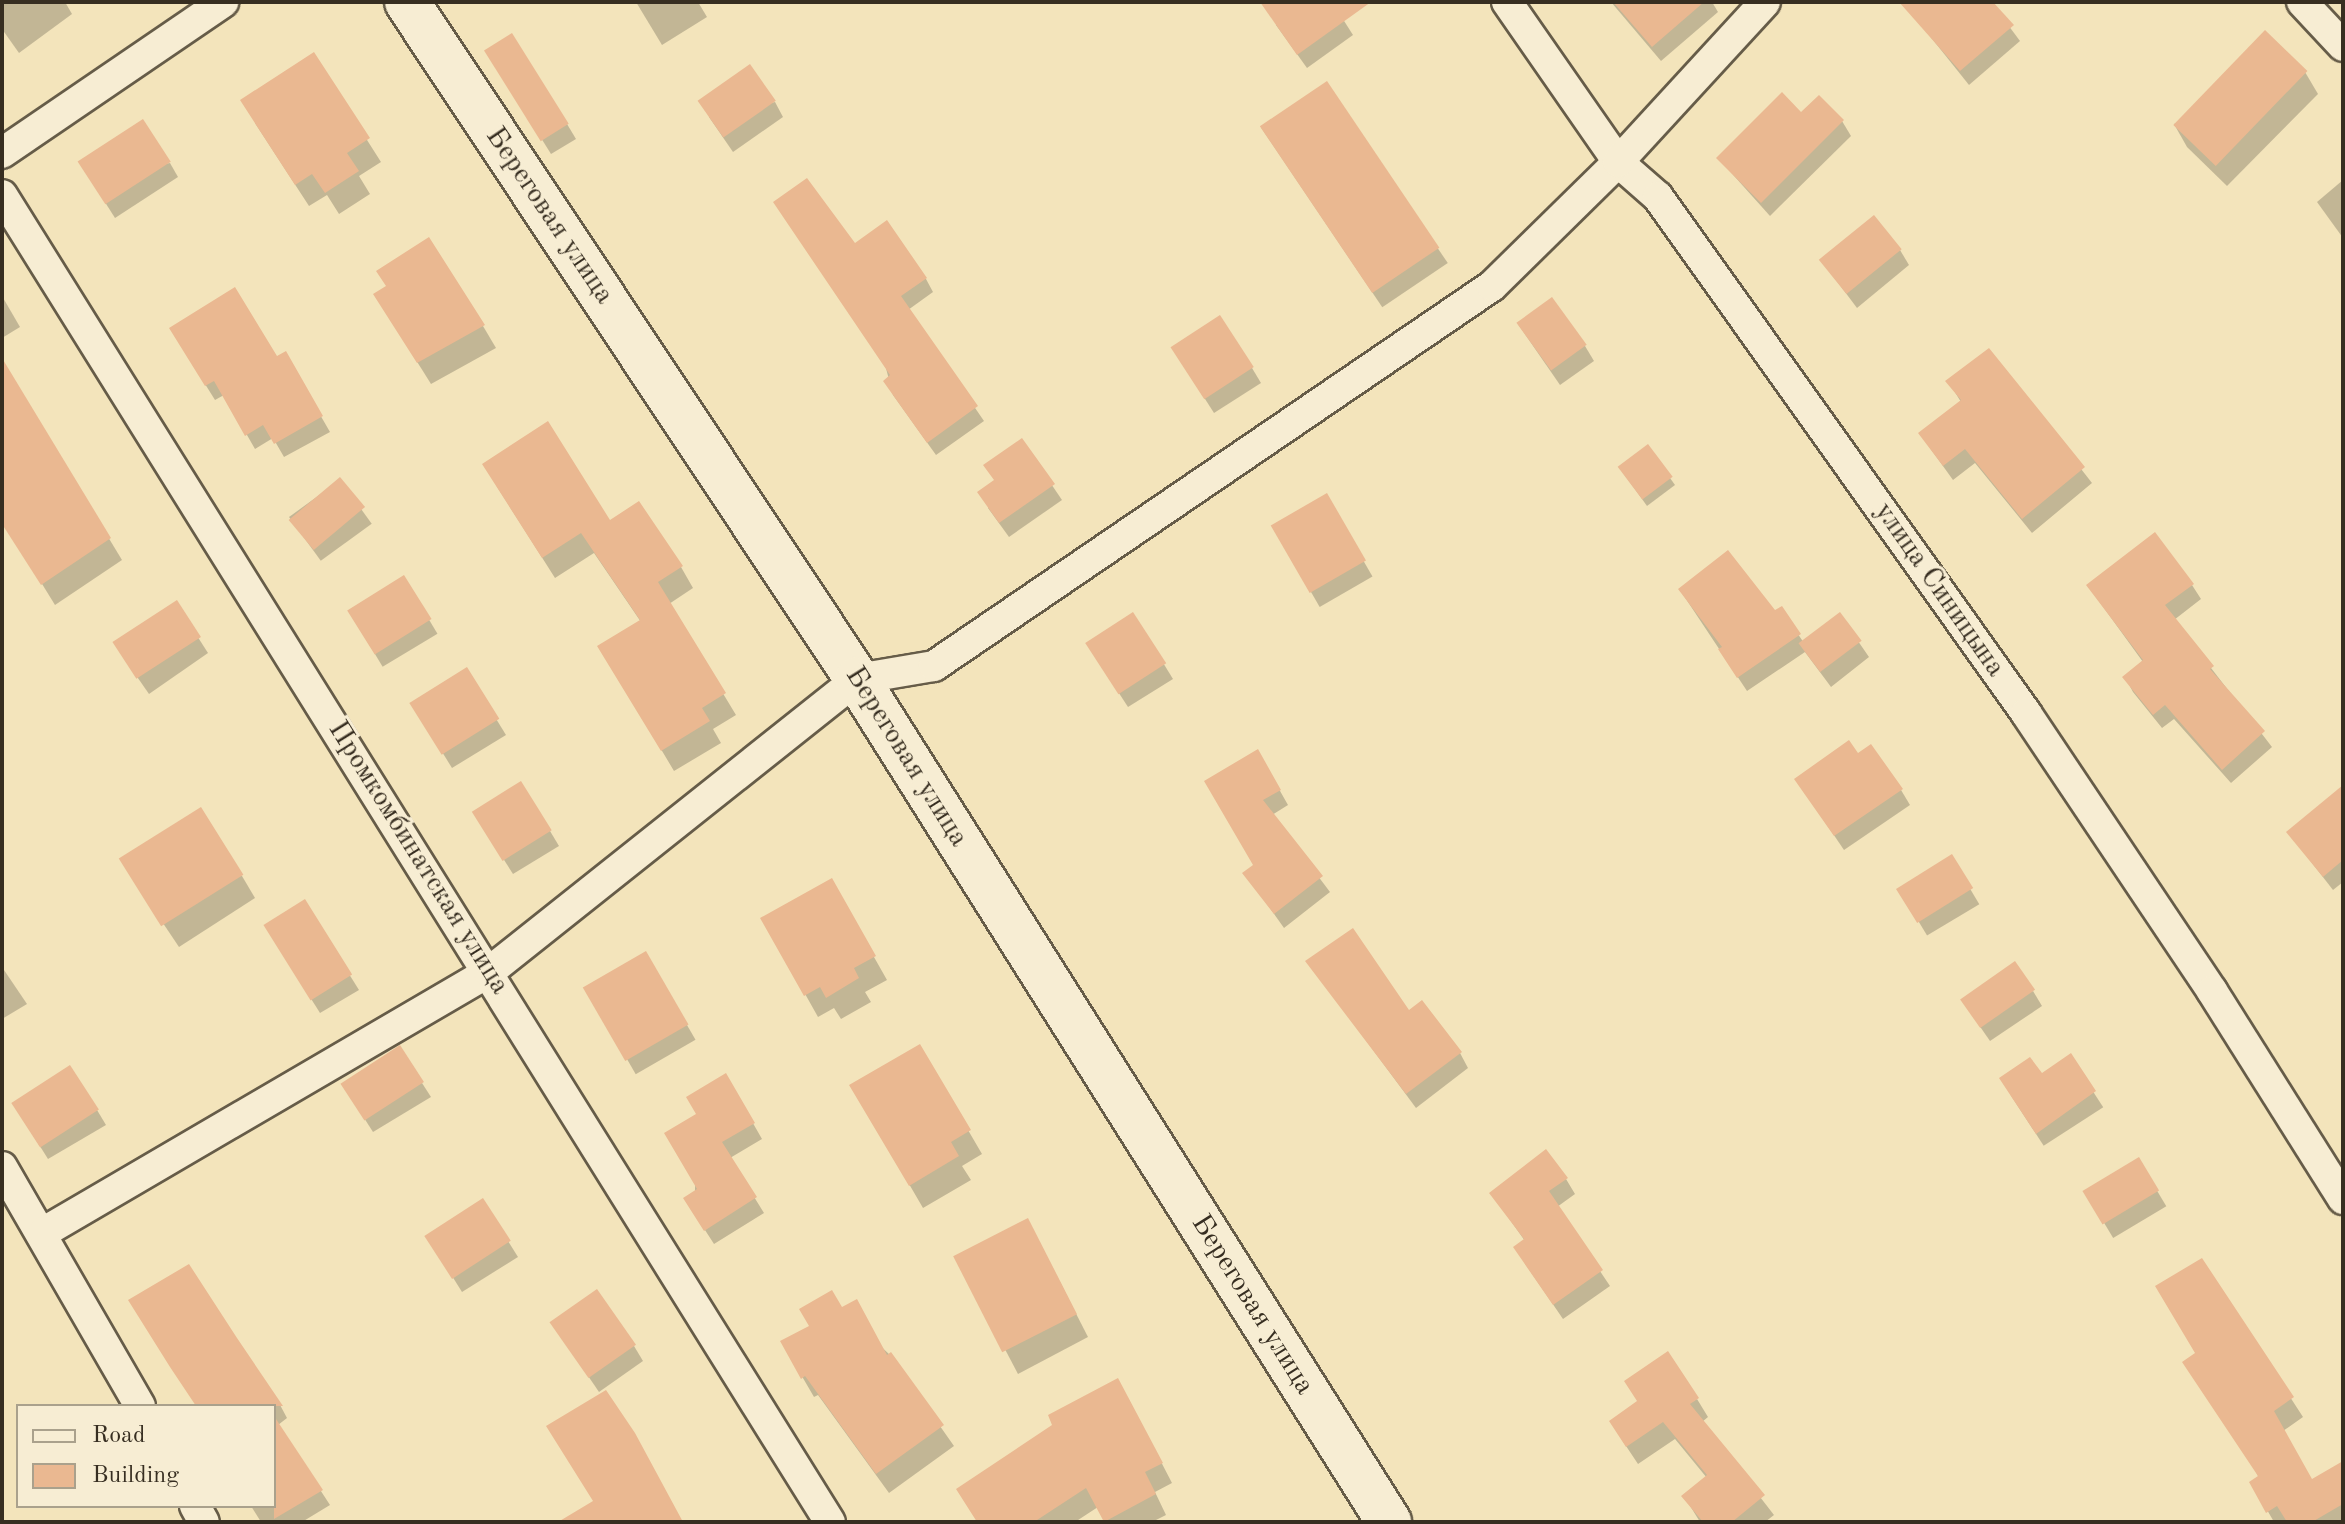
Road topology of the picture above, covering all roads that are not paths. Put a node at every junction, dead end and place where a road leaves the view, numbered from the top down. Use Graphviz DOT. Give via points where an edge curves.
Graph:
graph roads {
  1 [pos="223,2"];
  2 [pos="407,2"];
  3 [pos="1507,2"];
  4 [pos="1765,2"];
  5 [pos="2302,2"];
  6 [pos="2343,46"];
  7 [pos="2,153"];
  8 [pos="1618,162"];
  9 [pos="2,195"];
  10 [pos="857,679"];
  11 [pos="489,972"];
  12 [pos="2,1167"];
  13 [pos="2343,1199"];
  14 [pos="44,1232"];
  15 [pos="139,1404"];
  16 [pos="830,1522"];
  17 [pos="1389,1522"];
  1 -- 7 [label="street"];
  2 -- 10 [label="main road, Береговая улица"];
  3 -- 8 [label="street, улица Синицына"];
  4 -- 8 [label="street"];
  5 -- 6 [label="street"];
  8 -- 10 [label="street" via="1492,286 934,666"];
  8 -- 13 [label="street, улица Синицына" via="1658,197 2026,713"];
  9 -- 11 [label="street, Промкомбинатская улица"];
  10 -- 11 [label="street"];
  10 -- 17 [label="main road, Береговая улица"];
  11 -- 14 [label="street"];
  11 -- 16 [label="street, Промкомбинатская улица"];
  12 -- 14 [label="street"];
  14 -- 15 [label="street"];
}
